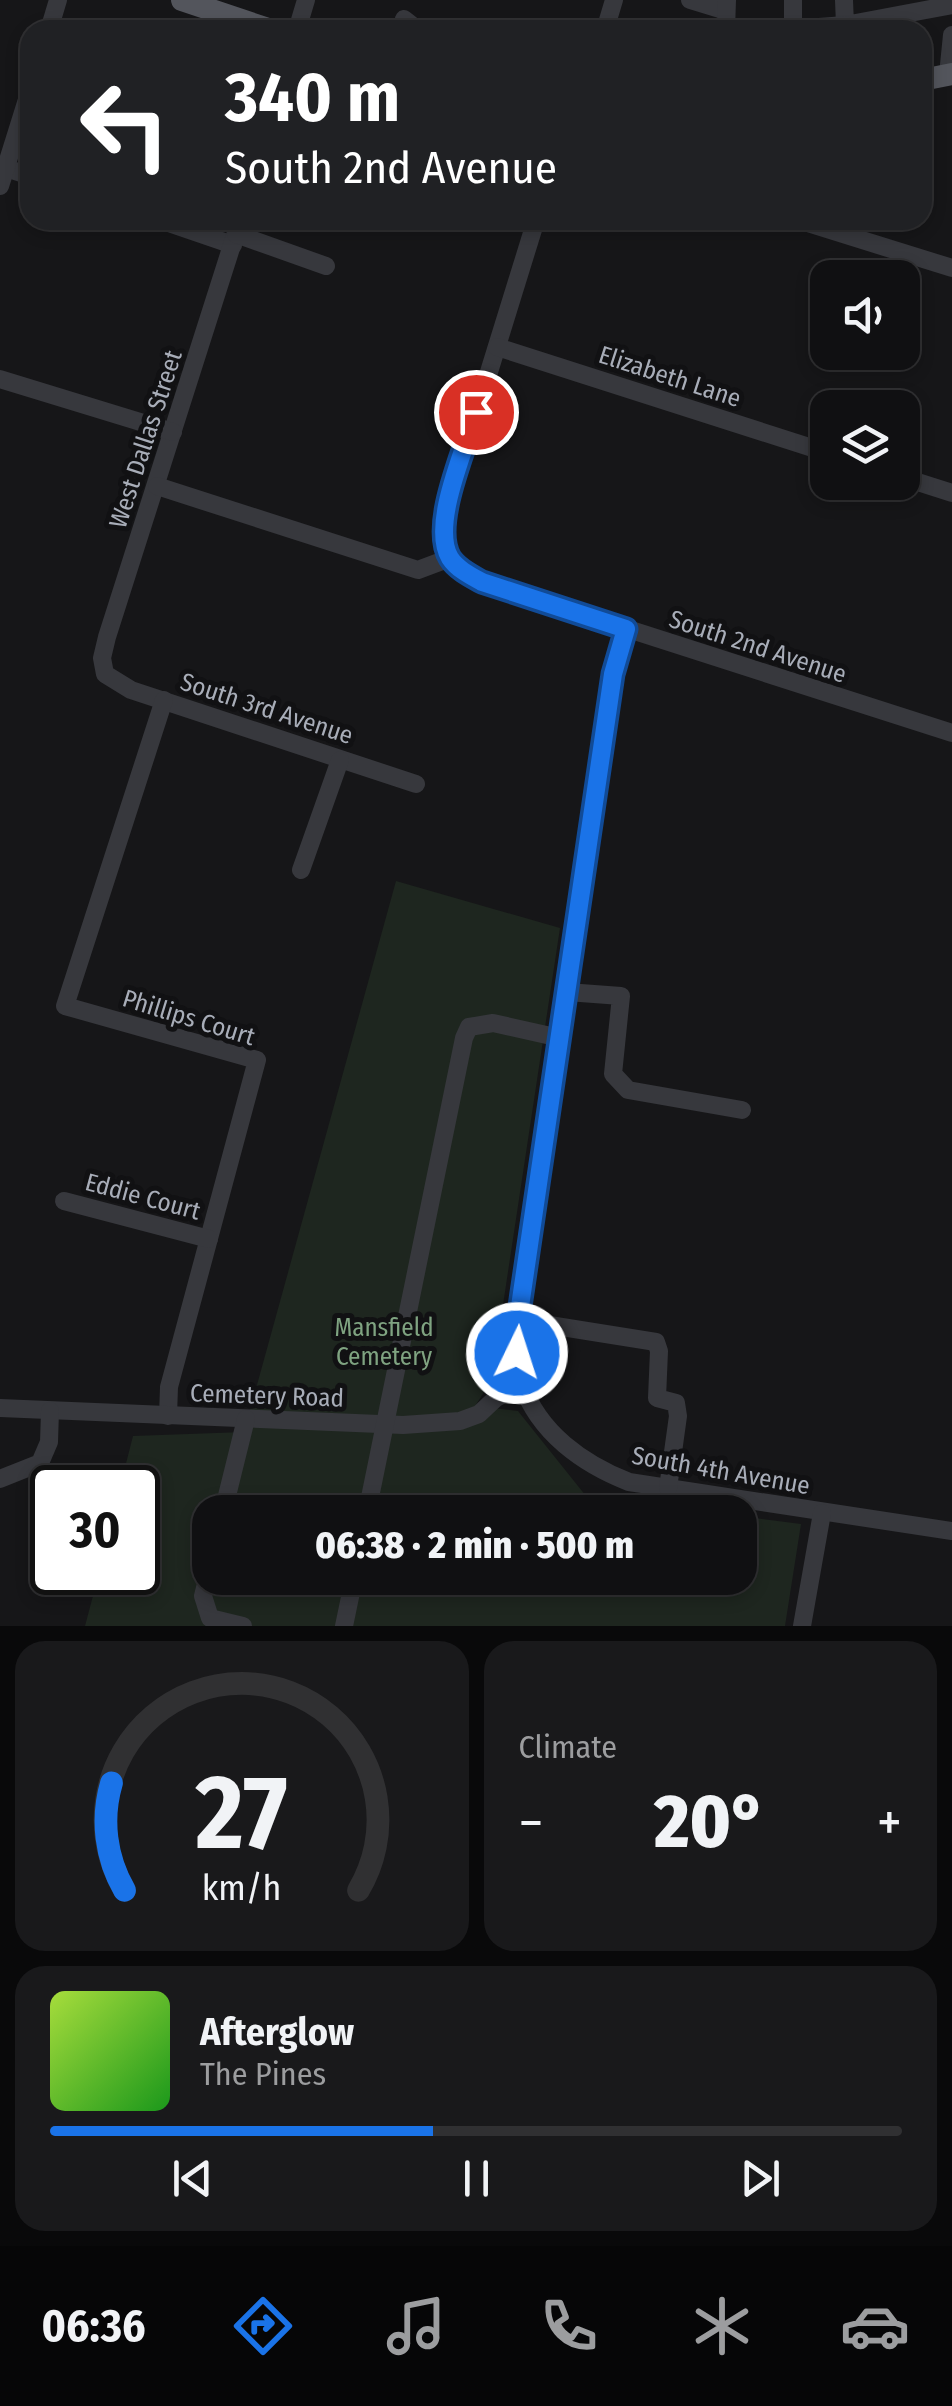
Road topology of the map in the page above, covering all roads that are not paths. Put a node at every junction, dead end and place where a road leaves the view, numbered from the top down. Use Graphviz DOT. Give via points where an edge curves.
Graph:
graph roads {
  1 [pos="182,0"];
  2 [pos="690,0"];
  3 [pos="952,6"];
  4 [pos="726,14"];
  5 [pos="241,20"];
  6 [pos="877,20"];
  7 [pos="952,35"];
  8 [pos="950,75"];
  9 [pos="20,120"];
  10 [pos="2,173"];
  11 [pos="533,230"];
  12 [pos="830,230"];
  13 [pos="236,233"];
  14 [pos="326,266"];
  15 [pos="952,268"];
  16 [pos="497,347"];
  17 [pos="0,379"];
  18 [pos="174,432"];
  19 [pos="810,447"];
  20 [pos="920,483"];
  21 [pos="157,486"];
  22 [pos="952,493"];
  23 [pos="450,558"];
  24 [pos="626,629"];
  25 [pos="106,674"];
  26 [pos="164,700"];
  27 [pos="952,733"];
  28 [pos="340,760"];
  29 [pos="416,784"];
  30 [pos="301,870"];
  31 [pos="567,992"];
  32 [pos="560,1038"];
  33 [pos="742,1110"];
  34 [pos="64,1201"];
  35 [pos="209,1240"];
  36 [pos="518,1320"];
  37 [pos="522,1384"];
  38 [pos="0,1408"];
  39 [pos="50,1411"];
  40 [pos="168,1416"];
  41 [pos="246,1419"];
  42 [pos="386,1424"];
  43 [pos="0,1478"];
  44 [pos="668,1488"];
  45 [pos="228,1495"];
  46 [pos="371,1495"];
  47 [pos="822,1512"];
  48 [pos="952,1531"];
  49 [pos="203,1595"];
  50 [pos="350,1595"];
  51 [pos="243,1626"];
  52 [pos="344,1626"];
  53 [pos="802,1626"];
  1 -- 5 [label="main road"];
  2 -- 4 [label="street"];
  3 -- 6 [label="street"];
  7 -- 8 [label="street"];
  9 -- 10 [label="street"];
  11 -- 16 [label="street"];
  12 -- 15 [label="street"];
  13 -- 14 [label="street"];
  13 -- 18 [label="street, West Dallas Street"];
  16 -- 19 [label="street, Elizabeth Lane"];
  16 -- 23 [label="street" via="446,511"];
  17 -- 18 [label="street"];
  18 -- 21 [label="street, West Dallas Street"];
  20 -- 22 [label="street"];
  21 -- 23 [label="street" via="418,570"];
  21 -- 25 [label="street, West Dallas Street" via="107,637"];
  23 -- 24 [label="street, South 2nd Avenue" via="482,582"];
  24 -- 27 [label="street, South 2nd Avenue"];
  24 -- 31 [label="street" via="613,674"];
  25 -- 26 [label="street, South 3rd Avenue"];
  26 -- 28 [label="street, South 3rd Avenue"];
  26 -- 35 [label="street, Phillips Court" via="65,1006 258,1060"];
  28 -- 29 [label="street, South 3rd Avenue"];
  28 -- 30 [label="street"];
  31 -- 32 [label="street"];
  31 -- 33 [label="street" via="621,996 613,1074 628,1090"];
  32 -- 36 [label="street"];
  32 -- 42 [label="street" via="493,1024 469,1027 464,1038"];
  34 -- 35 [label="street, Eddie Court"];
  35 -- 40 [label="street, Phillips Court" via="169,1387"];
  36 -- 37 [label="street"];
  36 -- 44 [label="street" via="656,1342 656,1398 676,1403 678,1416"];
  37 -- 42 [label="street, Cemetery Road" via="460,1421"];
  37 -- 44 [label="street, South 4th Avenue" via="568,1450 597,1470"];
  38 -- 39 [label="street, Cemetery Road"];
  39 -- 40 [label="street, Cemetery Road"];
  39 -- 43 [label="street" via="40,1463"];
  40 -- 41 [label="street, Cemetery Road"];
  41 -- 42 [label="street, Cemetery Road"];
  41 -- 45 [label="street"];
  42 -- 46 [label="street"];
  44 -- 47 [label="street, South 4th Avenue"];
  47 -- 48 [label="street, South 4th Avenue"];
  47 -- 53 [label="street"];
  49 -- 51 [label="street" via="210,1618"];
  50 -- 52 [label="street"];
}
